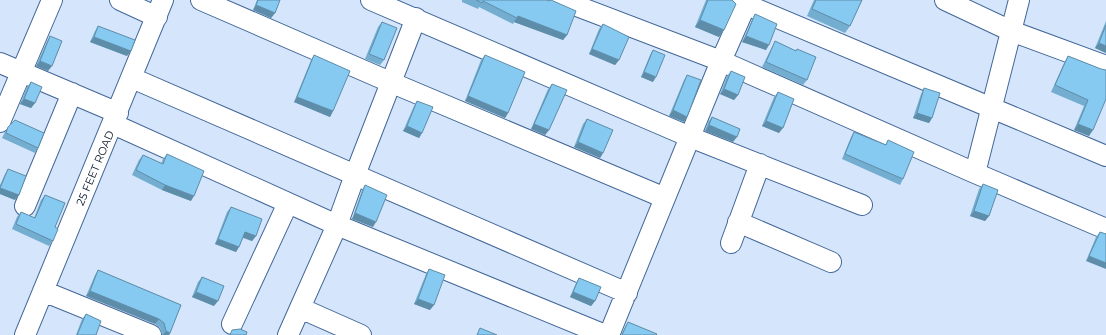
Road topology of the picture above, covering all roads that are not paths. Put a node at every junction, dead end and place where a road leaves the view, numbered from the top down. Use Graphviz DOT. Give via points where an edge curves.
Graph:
graph roads {
  1 [pos="52,0"];
  2 [pos="120,0"];
  3 [pos="201,0"];
  4 [pos="371,0"];
  5 [pos="561,0"];
  6 [pos="945,0"];
  7 [pos="1019,0"];
  8 [pos="743,2"];
  9 [pos="603,7"];
  10 [pos="160,8"];
  11 [pos="416,18"];
  12 [pos="1011,31"];
  13 [pos="721,61"];
  14 [pos="0,63"];
  15 [pos="1106,66"];
  16 [pos="21,72"];
  17 [pos="132,78"];
  18 [pos="390,82"];
  19 [pos="72,93"];
  20 [pos="991,108"];
  21 [pos="115,118"];
  22 [pos="0,122"];
  23 [pos="690,137"];
  24 [pos="1106,156"];
  25 [pos="760,164"];
  26 [pos="975,173"];
  27 [pos="355,174"];
  28 [pos="665,198"];
  29 [pos="288,203"];
  30 [pos="862,205"];
  31 [pos="25,206"];
  32 [pos="738,222"];
  33 [pos="337,225"];
  34 [pos="1106,229"];
  35 [pos="731,243"];
  36 [pos="831,262"];
  37 [pos="43,291"];
  38 [pos="627,293"];
  39 [pos="300,308"];
  40 [pos="232,324"];
  41 [pos="25,335"];
  42 [pos="152,335"];
  43 [pos="288,335"];
  44 [pos="361,335"];
  45 [pos="605,335"];
  46 [pos="609,335"];
  1 -- 16 [label="street"];
  2 -- 10 [label="street"];
  3 -- 18 [label="street"];
  4 -- 11 [label="street"];
  5 -- 9 [label="street"];
  6 -- 12 [label="street"];
  7 -- 12 [label="street"];
  8 -- 13 [label="street"];
  8 -- 20 [label="street"];
  9 -- 13 [label="street"];
  10 -- 17 [label="street, 25 FEET ROAD"];
  11 -- 18 [label="street"];
  11 -- 23 [label="street"];
  12 -- 15 [label="street"];
  12 -- 20 [label="street"];
  13 -- 23 [label="street"];
  13 -- 26 [label="street"];
  14 -- 16 [label="street"];
  16 -- 19 [label="street"];
  16 -- 22 [label="street"];
  17 -- 21 [label="street, 25 FEET ROAD"];
  17 -- 27 [label="street"];
  18 -- 27 [label="street"];
  18 -- 28 [label="street"];
  19 -- 21 [label="street"];
  19 -- 31 [label="street"];
  20 -- 24 [label="street"];
  20 -- 26 [label="street"];
  21 -- 29 [label="street"];
  21 -- 37 [label="street, 25 FEET ROAD"];
  23 -- 25 [label="street"];
  23 -- 28 [label="street"];
  25 -- 30 [label="street"];
  25 -- 32 [label="street"];
  26 -- 34 [label="street"];
  27 -- 33 [label="street"];
  27 -- 38 [label="street"];
  28 -- 38 [label="street"];
  29 -- 33 [label="street"];
  29 -- 40 [label="street"];
  32 -- 35 [label="street"];
  32 -- 36 [label="street"];
  33 -- 39 [label="street"];
  33 -- 45 [label="street"];
  37 -- 41 [label="street, 25 FEET ROAD"];
  37 -- 42 [label="street"];
  38 -- 46 [label="street"];
  39 -- 43 [label="street"];
  39 -- 44 [label="street"];
}
